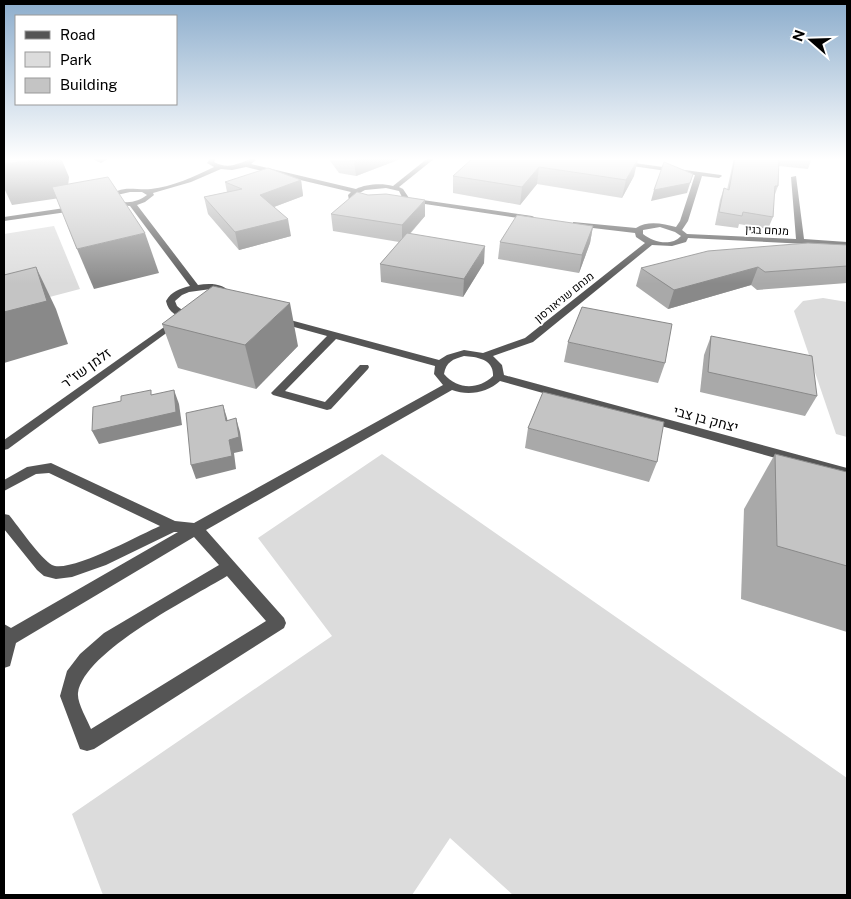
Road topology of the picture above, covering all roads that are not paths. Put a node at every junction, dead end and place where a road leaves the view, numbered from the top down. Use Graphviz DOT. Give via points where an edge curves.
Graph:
graph roads {
  1 [pos="109,200"];
  2 [pos="142,200"];
  3 [pos="352,200"];
  4 [pos="403,200"];
  5 [pos="691,200"];
  6 [pos="796,200"];
  7 [pos="132,204"];
  8 [pos="82,207"];
  9 [pos="538,219"];
  10 [pos="4,220"];
  11 [pos="568,223"];
  12 [pos="678,230"];
  13 [pos="638,231"];
  14 [pos="685,236"];
  15 [pos="651,242"];
  16 [pos="800,243"];
  17 [pos="847,244"];
  18 [pos="195,287"];
  19 [pos="187,313"];
  20 [pos="270,317"];
  21 [pos="334,334"];
  22 [pos="484,356"];
  23 [pos="441,364"];
  24 [pos="364,367"];
  25 [pos="498,378"];
  26 [pos="450,386"];
  27 [pos="4,446"];
  28 [pos="847,473"];
  29 [pos="4,486"];
  30 [pos="4,519"];
  31 [pos="173,526"];
  32 [pos="196,529"];
  33 [pos="229,567"];
  34 [pos="5,635"];
  35 [pos="4,660"];
  1 -- 7 [label="street"];
  2 -- 7 [label="street"];
  3 -- 4 [label="street" via="368,207 387,207"];
  4 -- 9 [label="street"];
  5 -- 12 [label="street"];
  6 -- 16 [label="street"];
  7 -- 18 [label="street"];
  8 -- 10 [label="street"];
  11 -- 13 [label="street"];
  12 -- 13 [label="street" via="653,225"];
  12 -- 14 [label="street"];
  13 -- 15 [label="street"];
  14 -- 15 [label="street" via="672,244"];
  14 -- 16 [label="street, מנחם בגין"];
  15 -- 22 [label="street, מנחם שניאורסון" via="530,340"];
  16 -- 17 [label="street, מנחם בגין"];
  18 -- 19 [label="street" via="178,294 172,302 176,310"];
  18 -- 19 [label="street" via="220,288 227,295 226,305 206,312"];
  19 -- 27 [label="street, זלמן שז\"ר"];
  20 -- 21 [label="street"];
  21 -- 23 [label="street"];
  21 -- 24 [label="street" via="277,393 327,406"];
  22 -- 23 [label="street" via="464,353 446,358"];
  22 -- 25 [label="street" via="497,366"];
  23 -- 26 [label="street" via="439,374"];
  25 -- 26 [label="street" via="476,390"];
  25 -- 28 [label="street, יצחק בן צבי"];
  26 -- 32 [label="street"];
  29 -- 31 [label="street" via="30,471 51,468"];
  30 -- 31 [label="street" via="42,566 54,573 83,566"];
  31 -- 32 [label="street"];
  32 -- 33 [label="street"];
  32 -- 34 [label="street"];
  33 -- 33 [label="street" via="110,638 86,660 73,677 69,696 87,742 278,623"];
  34 -- 35 [label="street" via="8,645"];
}
